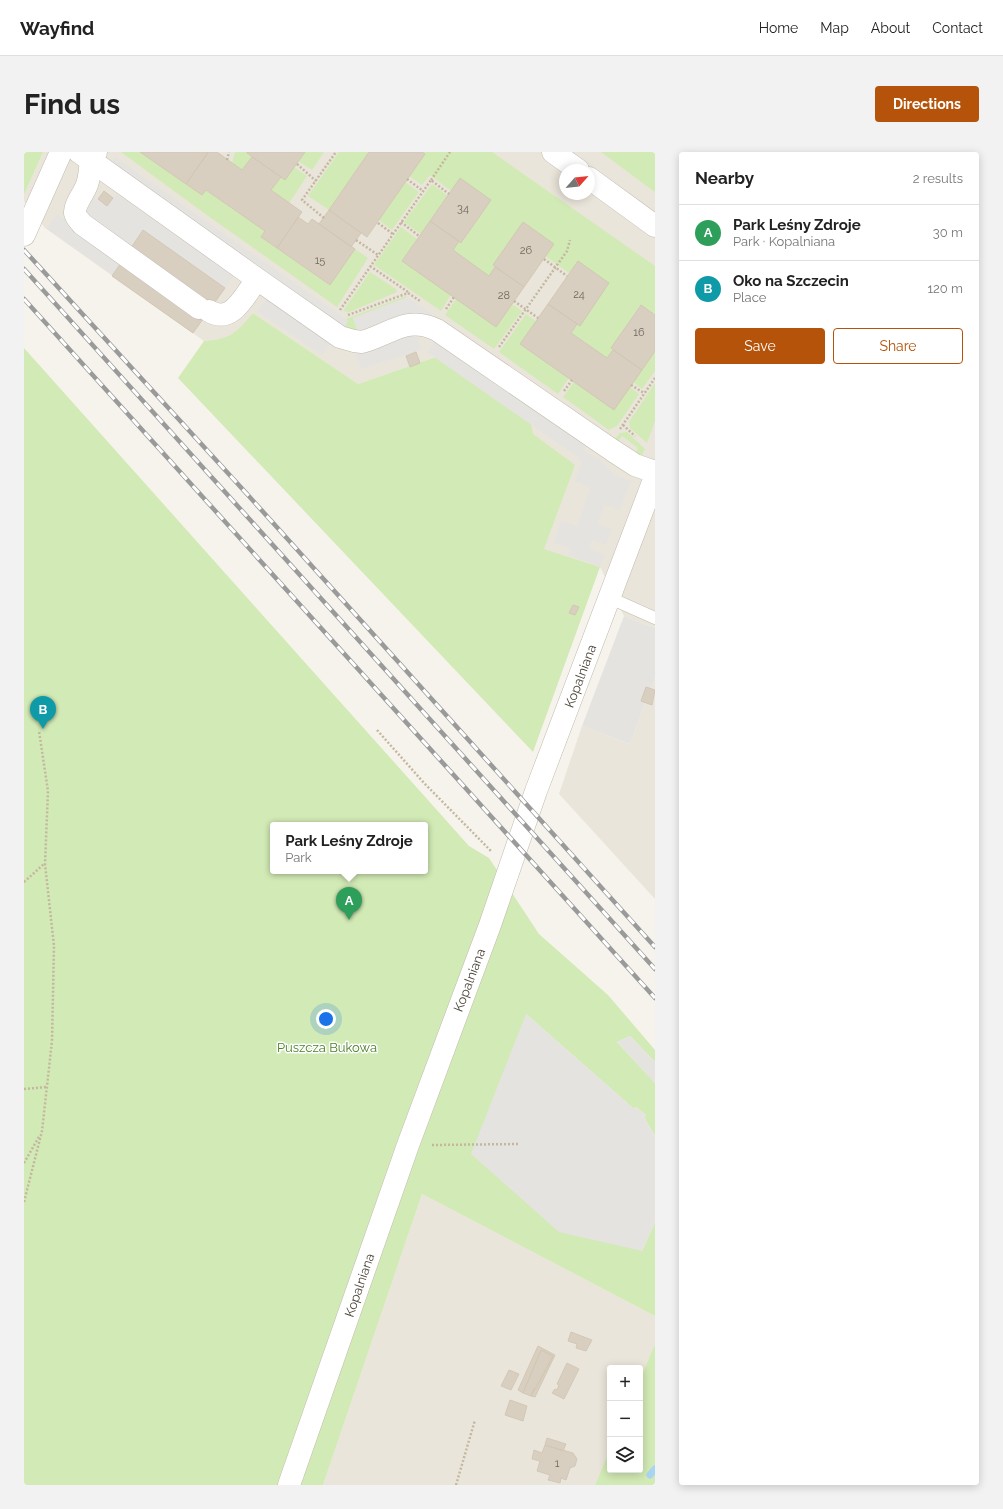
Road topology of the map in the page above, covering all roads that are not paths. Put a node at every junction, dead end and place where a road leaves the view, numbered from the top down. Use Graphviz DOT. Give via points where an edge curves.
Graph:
graph roads {
  1 [pos="61,152"];
  2 [pos="553,152"];
  3 [pos="88,155"];
  4 [pos="570,164"];
  5 [pos="595,182"];
  6 [pos="655,226"];
  7 [pos="24,235"];
  8 [pos="257,279"];
  9 [pos="655,472"];
  10 [pos="655,477"];
  11 [pos="610,598"];
  12 [pos="655,618"];
  13 [pos="289,1485"];
  1 -- 7 [label="street"];
  2 -- 4 [label="street"];
  3 -- 8 [label="street"];
  3 -- 8 [label="street" via="90,174 76,210 77,218 82,224 204,309 221,315 236,308"];
  5 -- 6 [label="street"];
  8 -- 9 [label="street" via="340,337 354,341 365,341 411,323 425,324 635,465"];
  10 -- 11 [label="street, Kopalniana"];
  11 -- 12 [label="lane"];
  11 -- 13 [label="street, Kopalniana" via="536,791 405,1152"];
}
